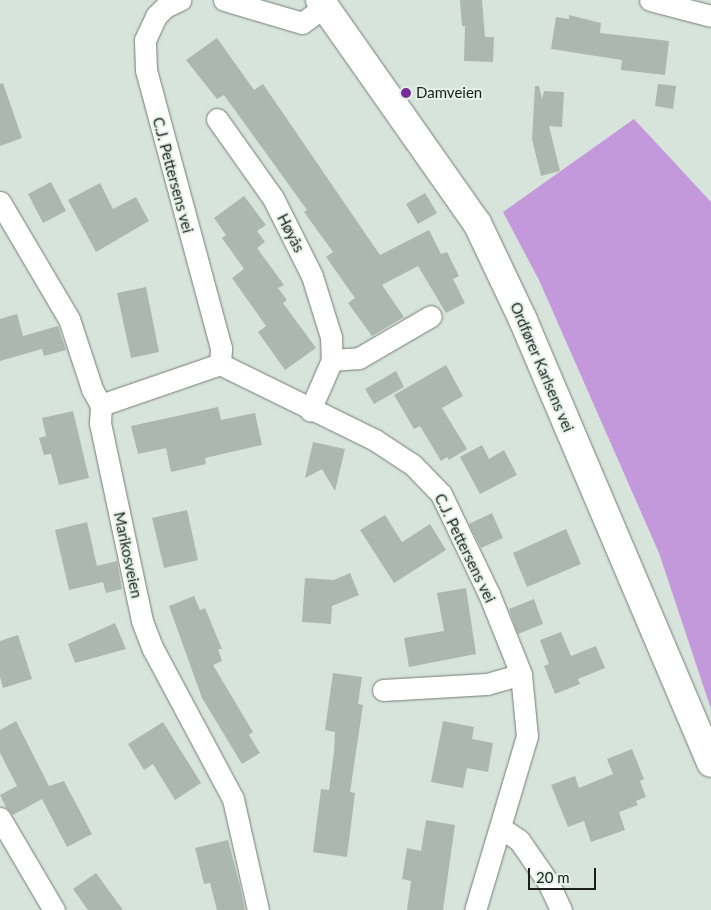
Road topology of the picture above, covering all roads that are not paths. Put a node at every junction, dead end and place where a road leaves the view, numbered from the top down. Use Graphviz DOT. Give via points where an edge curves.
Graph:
graph roads {
  1 [pos="180,0"];
  2 [pos="224,0"];
  3 [pos="650,0"];
  4 [pos="326,2"];
  5 [pos="711,16"];
  6 [pos="217,119"];
  7 [pos="0,202"];
  8 [pos="431,316"];
  9 [pos="332,360"];
  10 [pos="220,364"];
  11 [pos="101,405"];
  12 [pos="310,410"];
  13 [pos="521,674"];
  14 [pos="384,690"];
  15 [pos="711,763"];
  16 [pos="0,818"];
  17 [pos="501,828"];
  18 [pos="54,910"];
  19 [pos="258,910"];
  20 [pos="475,910"];
  21 [pos="560,910"];
  1 -- 10 [label="street, C.J. Pettersens vei" via="156,16 145,40 146,70 221,348"];
  2 -- 4 [label="street" via="302,23"];
  3 -- 5 [label="street"];
  4 -- 15 [label="street, Ordfører Karlsens vei" via="477,224 527,329"];
  6 -- 9 [label="street, Høyås" via="273,198 312,276 332,337"];
  7 -- 11 [label="street, Marikosveien" via="69,319 92,389"];
  8 -- 9 [label="street" via="359,358"];
  9 -- 12 [label="street, Høyås"];
  10 -- 11 [label="street"];
  10 -- 12 [label="street, C.J. Pettersens vei"];
  11 -- 19 [label="street, Marikosveien" via="100,423 142,621 153,649 233,799"];
  12 -- 13 [label="street, C.J. Pettersens vei" via="375,440 413,465 441,494 489,594"];
  13 -- 14 [label="street" via="487,684"];
  13 -- 17 [label="street, C.J. Pettersens vei" via="527,736"];
  16 -- 18 [label="street"];
  17 -- 20 [label="street, C.J. Pettersens vei"];
  17 -- 21 [label="street" via="519,840 548,882"];
}
